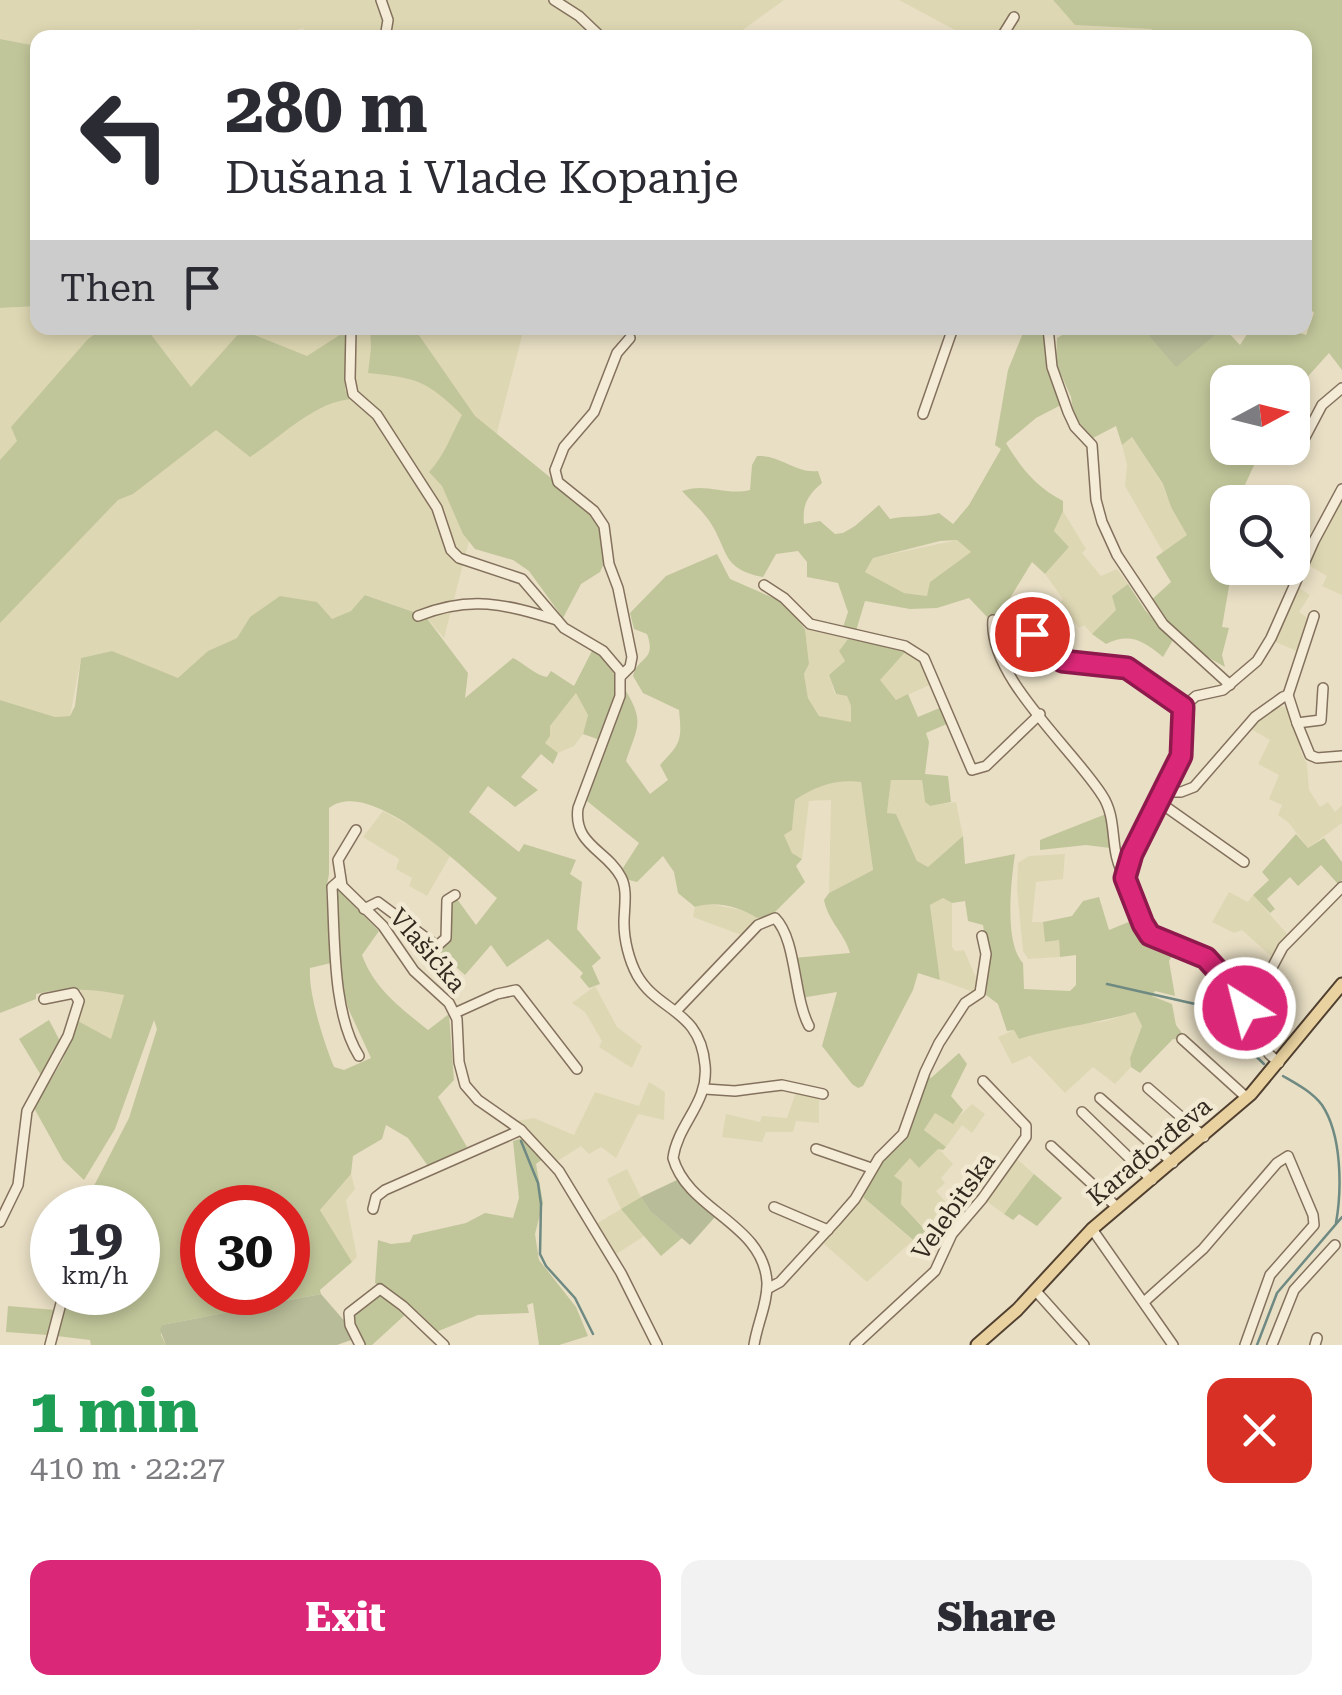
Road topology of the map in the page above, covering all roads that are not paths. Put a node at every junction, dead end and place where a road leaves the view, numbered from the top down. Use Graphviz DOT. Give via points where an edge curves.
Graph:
graph roads {
  1 [pos="381,0"];
  2 [pos="554,0"];
  3 [pos="1014,17"];
  4 [pos="387,30"];
  5 [pos="594,30"];
  6 [pos="1006,30"];
  7 [pos="352,335"];
  8 [pos="951,335"];
  9 [pos="1049,335"];
  10 [pos="630,338"];
  11 [pos="1342,388"];
  12 [pos="923,414"];
  13 [pos="1310,427"];
  14 [pos="1342,489"];
  15 [pos="764,585"];
  16 [pos="1013,608"];
  17 [pos="418,616"];
  18 [pos="1314,616"];
  19 [pos="993,620"];
  20 [pos="560,621"];
  21 [pos="621,676"];
  22 [pos="1230,684"];
  23 [pos="1323,688"];
  24 [pos="1288,695"];
  25 [pos="1183,707"];
  26 [pos="1040,714"];
  27 [pos="1297,723"];
  28 [pos="1342,756"];
  29 [pos="1165,792"];
  30 [pos="1159,802"];
  31 [pos="356,830"];
  32 [pos="1244,862"];
  33 [pos="1125,878"];
  34 [pos="340,880"];
  35 [pos="1342,887"];
  36 [pos="455,896"];
  37 [pos="364,909"];
  38 [pos="982,936"];
  39 [pos="1342,984"];
  40 [pos="44,999"];
  41 [pos="1245,1008"];
  42 [pos="677,1010"];
  43 [pos="455,1012"];
  44 [pos="809,1026"];
  45 [pos="1182,1039"];
  46 [pos="359,1056"];
  47 [pos="1279,1063"];
  48 [pos="577,1069"];
  49 [pos="983,1081"];
  50 [pos="1148,1088"];
  51 [pos="705,1089"];
  52 [pos="823,1094"];
  53 [pos="1100,1098"];
  54 [pos="1247,1098"];
  55 [pos="1082,1112"];
  56 [pos="521,1130"];
  57 [pos="1204,1137"];
  58 [pos="1051,1146"];
  59 [pos="816,1149"];
  60 [pos="1173,1163"];
  61 [pos="871,1168"];
  62 [pos="1152,1180"];
  63 [pos="774,1208"];
  64 [pos="1118,1208"];
  65 [pos="373,1209"];
  66 [pos="0,1222"];
  67 [pos="1092,1228"];
  68 [pos="828,1230"];
  69 [pos="1335,1245"];
  70 [pos="767,1289"];
  71 [pos="1036,1290"];
  72 [pos="1144,1302"];
  73 [pos="58,1315"];
  74 [pos="50,1345"];
  75 [pos="360,1345"];
  76 [pos="444,1345"];
  77 [pos="657,1345"];
  78 [pos="754,1345"];
  79 [pos="854,1345"];
  80 [pos="977,1345"];
  81 [pos="1084,1345"];
  82 [pos="1173,1345"];
  83 [pos="1244,1345"];
  84 [pos="1272,1345"];
  1 -- 4 [label="street"];
  2 -- 5 [label="street"];
  3 -- 6 [label="street"];
  7 -- 20 [label="street" via="353,394 377,415 437,508 451,550 522,579"];
  8 -- 12 [label="street"];
  9 -- 22 [label="street" via="1068,412 1092,445 1096,500 1117,555 1163,624"];
  10 -- 21 [label="street" via="616,353 594,412 564,447 555,470 558,482 594,511 606,532 632,657"];
  11 -- 13 [label="street"];
  14 -- 22 [label="street" via="1267,645"];
  15 -- 26 [label="street" via="810,624 906,646 924,658 972,770 986,766"];
  16 -- 25 [label="street" via="1057,658 1127,668"];
  17 -- 20 [label="street" via="467,602 503,604"];
  18 -- 24 [label="street"];
  19 -- 26 [label="street" via="1001,664"];
  20 -- 21 [label="street" via="607,654"];
  21 -- 42 [label="street" via="620,696 577,817 584,840 623,882 626,942 636,974"];
  22 -- 25 [label="street"];
  23 -- 27 [label="street" via="1321,720"];
  24 -- 27 [label="street"];
  24 -- 29 [label="street" via="1255,718 1194,786"];
  25 -- 29 [label="street" via="1182,752"];
  26 -- 33 [label="street" via="1103,796"];
  27 -- 28 [label="street" via="1310,755"];
  29 -- 30 [label="street"];
  30 -- 32 [label="street"];
  30 -- 33 [label="street"];
  31 -- 34 [label="street" via="338,860"];
  33 -- 41 [label="street" via="1150,935 1206,958"];
  34 -- 37 [label="street, Vlašićka"];
  34 -- 46 [label="street" via="332,887 339,981"];
  35 -- 41 [label="street" via="1283,947"];
  36 -- 37 [label="street" via="447,900 446,938 437,946 378,902"];
  37 -- 43 [label="street, Vlašićka"];
  38 -- 61 [label="street" via="980,993 939,1043 903,1134"];
  39 -- 47 [label="main road, Karađorđeva"];
  40 -- 66 [label="street" via="74,993 79,1001 68,1036 27,1111 18,1184"];
  41 -- 47 [label="street"];
  42 -- 44 [label="street" via="758,925 776,918"];
  42 -- 51 [label="street" via="701,1045"];
  43 -- 48 [label="street" via="516,990"];
  43 -- 56 [label="street, Vlašićka" via="465,1085"];
  45 -- 54 [label="street"];
  47 -- 54 [label="main road, Karađorđeva"];
  49 -- 79 [label="street, Velebitska" via="1026,1126 1026,1137 952,1234 935,1271"];
  50 -- 57 [label="street"];
  51 -- 52 [label="street" via="782,1085"];
  51 -- 70 [label="street" via="674,1164 689,1187 751,1241"];
  53 -- 60 [label="street"];
  54 -- 57 [label="main road, Karađorđeva"];
  55 -- 62 [label="street"];
  56 -- 65 [label="street" via="385,1190"];
  56 -- 77 [label="street, Vlašićka" via="574,1193"];
  57 -- 60 [label="main road, Karađorđeva"];
  58 -- 64 [label="street"];
  59 -- 61 [label="street"];
  60 -- 62 [label="main road, Karađorđeva"];
  61 -- 68 [label="street"];
  62 -- 64 [label="main road, Karađorđeva"];
  63 -- 68 [label="street"];
  64 -- 67 [label="main road, Karađorđeva"];
  67 -- 71 [label="main road, Karađorđeva"];
  67 -- 72 [label="street"];
  68 -- 70 [label="street"];
  69 -- 84 [label="street" via="1294,1290"];
  70 -- 78 [label="street"];
  71 -- 80 [label="main road, Karađorđeva"];
  71 -- 81 [label="street"];
  72 -- 82 [label="street"];
  72 -- 83 [label="street" via="1288,1156 1314,1221 1270,1275"];
  73 -- 74 [label="street"];
  75 -- 76 [label="street" via="350,1313 380,1289"];
}
